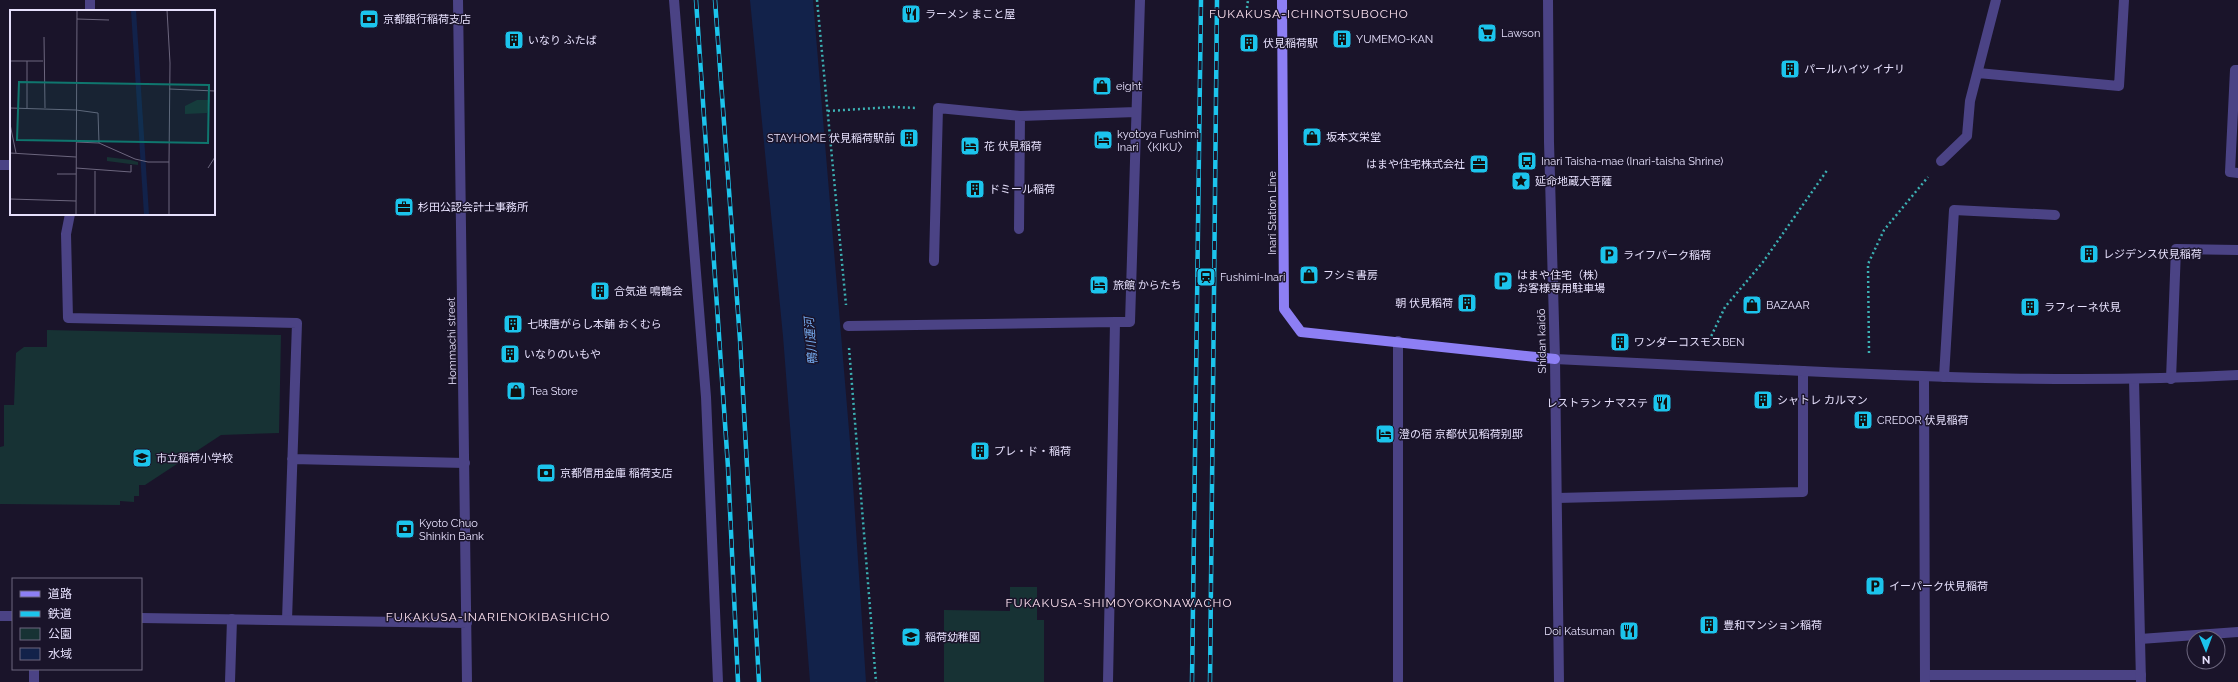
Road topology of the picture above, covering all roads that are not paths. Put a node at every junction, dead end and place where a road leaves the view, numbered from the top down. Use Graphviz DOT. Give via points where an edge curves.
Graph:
graph roads {
  1 [pos="458,0"];
  2 [pos="674,0"];
  3 [pos="1140,0"];
  4 [pos="1282,0"];
  5 [pos="1548,0"];
  6 [pos="1996,0"];
  7 [pos="2124,0"];
  8 [pos="2238,70"];
  9 [pos="1978,73"];
  10 [pos="1136,112"];
  11 [pos="1020,116"];
  12 [pos="1941,161"];
  13 [pos="0,164"];
  14 [pos="10,165"];
  15 [pos="2238,173"];
  16 [pos="70,215"];
  17 [pos="2055,215"];
  18 [pos="1019,229"];
  19 [pos="2238,250"];
  20 [pos="934,261"];
  21 [pos="1115,322"];
  22 [pos="848,326"];
  23 [pos="1398,342"];
  24 [pos="1555,359"];
  25 [pos="1803,371"];
  26 [pos="2238,375"];
  27 [pos="1924,377"];
  28 [pos="1944,377"];
  29 [pos="2134,379"];
  30 [pos="2171,379"];
  31 [pos="292,459"];
  32 [pos="465,462"];
  33 [pos="1557,498"];
  34 [pos="0,616"];
  35 [pos="12,616"];
  36 [pos="142,618"];
  37 [pos="232,620"];
  38 [pos="287,620"];
  39 [pos="467,623"];
  40 [pos="2238,632"];
  41 [pos="2140,639"];
  42 [pos="34,670"];
  43 [pos="1925,678"];
  44 [pos="2141,678"];
  45 [pos="34,682"];
  46 [pos="230,682"];
  47 [pos="467,682"];
  48 [pos="718,682"];
  49 [pos="1108,682"];
  50 [pos="1398,682"];
  51 [pos="1559,682"];
  1 -- 32 [label="street, Hommachi street"];
  2 -- 48 [label="street" via="706,397"];
  3 -- 10 [label="street"];
  4 -- 23 [label="main road, Inari Station Line" via="1284,309 1301,332"];
  5 -- 24 [label="street, Shidan kaidō"];
  6 -- 9 [label="street"];
  7 -- 9 [label="street" via="2119,86"];
  8 -- 15 [label="street" via="2235,70 2230,172"];
  9 -- 12 [label="street" via="1970,101 1967,136"];
  10 -- 11 [label="street"];
  10 -- 21 [label="street" via="1130,322"];
  11 -- 18 [label="street"];
  11 -- 20 [label="street" via="938,108"];
  13 -- 14 [label="street"];
  16 -- 31 [label="street" via="66,234 68,318 297,323"];
  17 -- 28 [label="street" via="1954,210"];
  19 -- 30 [label="street" via="2176,249"];
  21 -- 22 [label="street"];
  21 -- 49 [label="street"];
  23 -- 24 [label="main road, Inari Station Line"];
  23 -- 50 [label="street"];
  24 -- 25 [label="street"];
  24 -- 33 [label="street, Shidan kaidō"];
  25 -- 27 [label="street"];
  25 -- 33 [label="street" via="1803,492"];
  26 -- 30 [label="street"];
  27 -- 28 [label="street"];
  27 -- 43 [label="street"];
  28 -- 29 [label="street"];
  29 -- 30 [label="street"];
  29 -- 41 [label="street"];
  31 -- 32 [label="street"];
  31 -- 38 [label="street"];
  32 -- 39 [label="street, Hommachi street"];
  33 -- 51 [label="street, Shidan kaidō"];
  34 -- 35 [label="street"];
  36 -- 37 [label="street"];
  37 -- 38 [label="street"];
  37 -- 46 [label="street"];
  38 -- 39 [label="street"];
  39 -- 47 [label="street, Hommachi street"];
  40 -- 41 [label="street"];
  41 -- 44 [label="street"];
  42 -- 45 [label="street"];
  43 -- 44 [label="street"];
}
